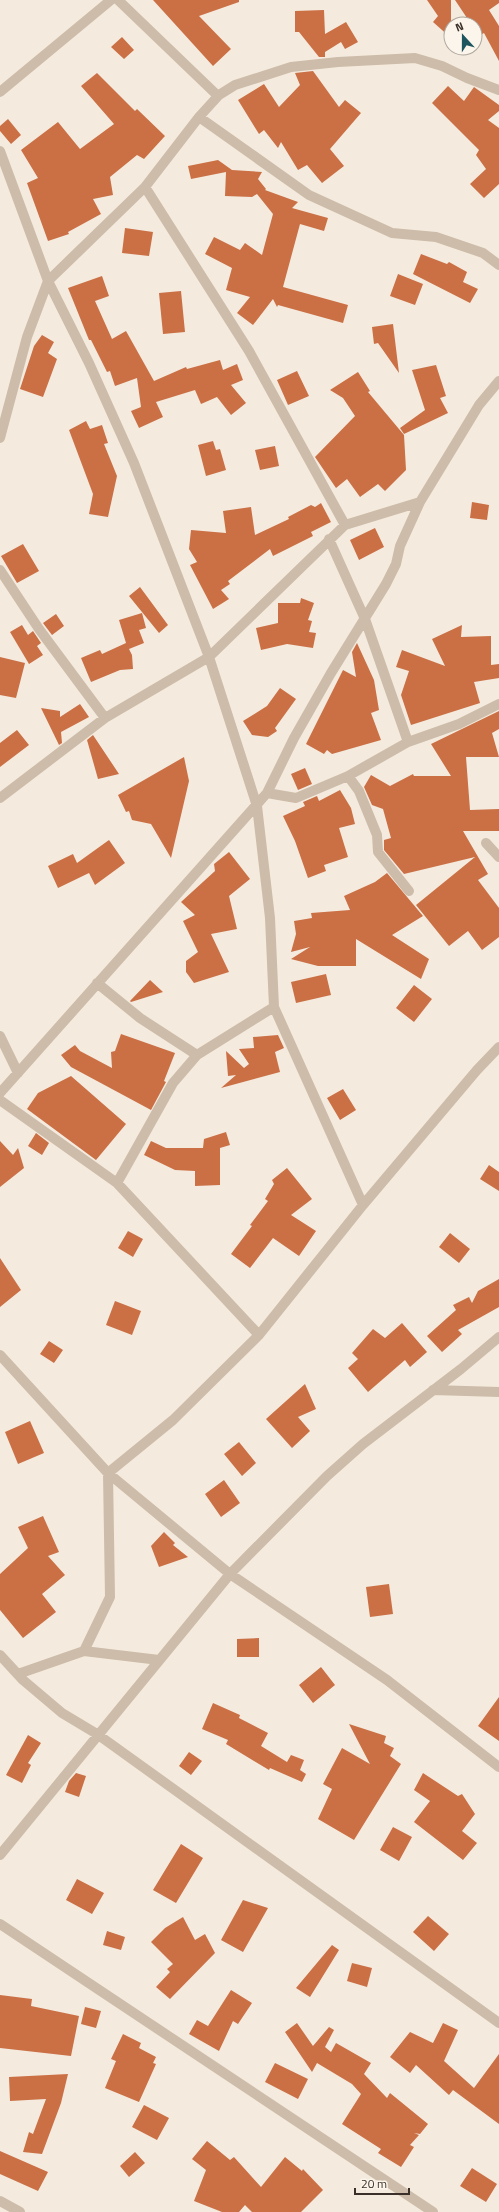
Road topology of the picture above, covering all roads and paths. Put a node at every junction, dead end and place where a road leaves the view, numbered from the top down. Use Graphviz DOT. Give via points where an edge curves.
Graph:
graph roads {
  1 [pos="111,0"];
  2 [pos="118,0"];
  3 [pos="499,90"];
  4 [pos="0,92"];
  5 [pos="218,96"];
  6 [pos="199,117"];
  7 [pos="0,151"];
  8 [pos="144,187"];
  9 [pos="499,265"];
  10 [pos="48,281"];
  11 [pos="499,381"];
  12 [pos="0,438"];
  13 [pos="420,502"];
  14 [pos="345,525"];
  15 [pos="329,539"];
  16 [pos="0,570"];
  17 [pos="365,619"];
  18 [pos="209,657"];
  19 [pos="499,704"];
  20 [pos="105,718"];
  21 [pos="408,742"];
  22 [pos="348,776"];
  23 [pos="267,793"];
  24 [pos="0,798"];
  25 [pos="257,806"];
  26 [pos="486,843"];
  27 [pos="499,857"];
  28 [pos="409,891"];
  29 [pos="97,983"];
  30 [pos="274,1006"];
  31 [pos="0,1036"];
  32 [pos="499,1047"];
  33 [pos="197,1055"];
  34 [pos="18,1073"];
  35 [pos="0,1093"];
  36 [pos="0,1100"];
  37 [pos="117,1183"];
  38 [pos="363,1205"];
  39 [pos="259,1335"];
  40 [pos="499,1337"];
  41 [pos="0,1355"];
  42 [pos="433,1390"];
  43 [pos="499,1392"];
  44 [pos="108,1473"];
  45 [pos="230,1574"];
  46 [pos="84,1651"];
  47 [pos="0,1655"];
  48 [pos="159,1660"];
  49 [pos="18,1674"];
  50 [pos="97,1734"];
  51 [pos="499,1767"];
  52 [pos="0,1855"];
  53 [pos="1,1926"];
  54 [pos="499,2023"];
  55 [pos="0,2201"];
  56 [pos="20,2212"];
  57 [pos="433,2212"];
  1 -- 4 [label="street"];
  2 -- 5 [label="street"];
  3 -- 5 [label="street" via="442,66 415,58 291,67 235,85"];
  5 -- 6 [label="street"];
  6 -- 8 [label="street"];
  6 -- 9 [label="street" via="309,195 392,233 436,236 483,253"];
  7 -- 10 [label="street"];
  8 -- 10 [label="street"];
  8 -- 14 [label="street" via="248,351"];
  10 -- 12 [label="street" via="28,337"];
  10 -- 18 [label="street" via="89,363 134,463"];
  11 -- 13 [label="street" via="479,405"];
  13 -- 14 [label="street"];
  13 -- 17 [label="street" via="400,546 396,564"];
  14 -- 15 [label="street"];
  15 -- 17 [label="street"];
  15 -- 18 [label="street"];
  16 -- 20 [label="street" via="39,629"];
  17 -- 21 [label="street"];
  17 -- 23 [label="street" via="330,673"];
  18 -- 20 [label="street"];
  18 -- 25 [label="street"];
  19 -- 21 [label="street" via="459,724"];
  20 -- 24 [label="street"];
  21 -- 22 [label="street"];
  22 -- 23 [label="street" via="296,798"];
  22 -- 28 [label="street" via="359,791 376,835 378,852"];
  23 -- 25 [label="street"];
  25 -- 29 [label="street"];
  25 -- 30 [label="street" via="270,918"];
  26 -- 27 [label="street"];
  29 -- 33 [label="street" via="140,1018"];
  29 -- 34 [label="street"];
  30 -- 33 [label="street"];
  30 -- 38 [label="street"];
  31 -- 34 [label="street"];
  32 -- 38 [label="street" via="476,1070"];
  33 -- 37 [label="street" via="173,1083"];
  34 -- 35 [label="street"];
  36 -- 37 [label="street"];
  37 -- 39 [label="street"];
  38 -- 39 [label="street"];
  39 -- 44 [label="street" via="173,1420"];
  40 -- 42 [label="street"];
  41 -- 44 [label="street"];
  42 -- 43 [label="street"];
  42 -- 45 [label="street" via="363,1444 327,1476"];
  44 -- 45 [label="street"];
  44 -- 46 [label="street" via="110,1597"];
  45 -- 48 [label="street"];
  45 -- 51 [label="street" via="387,1680"];
  46 -- 48 [label="street"];
  46 -- 49 [label="street"];
  47 -- 49 [label="street"];
  48 -- 50 [label="street"];
  49 -- 50 [label="street" via="62,1713"];
  50 -- 52 [label="street"];
  50 -- 54 [label="street"];
  53 -- 57 [label="street"];
  55 -- 56 [label="street"];
}
